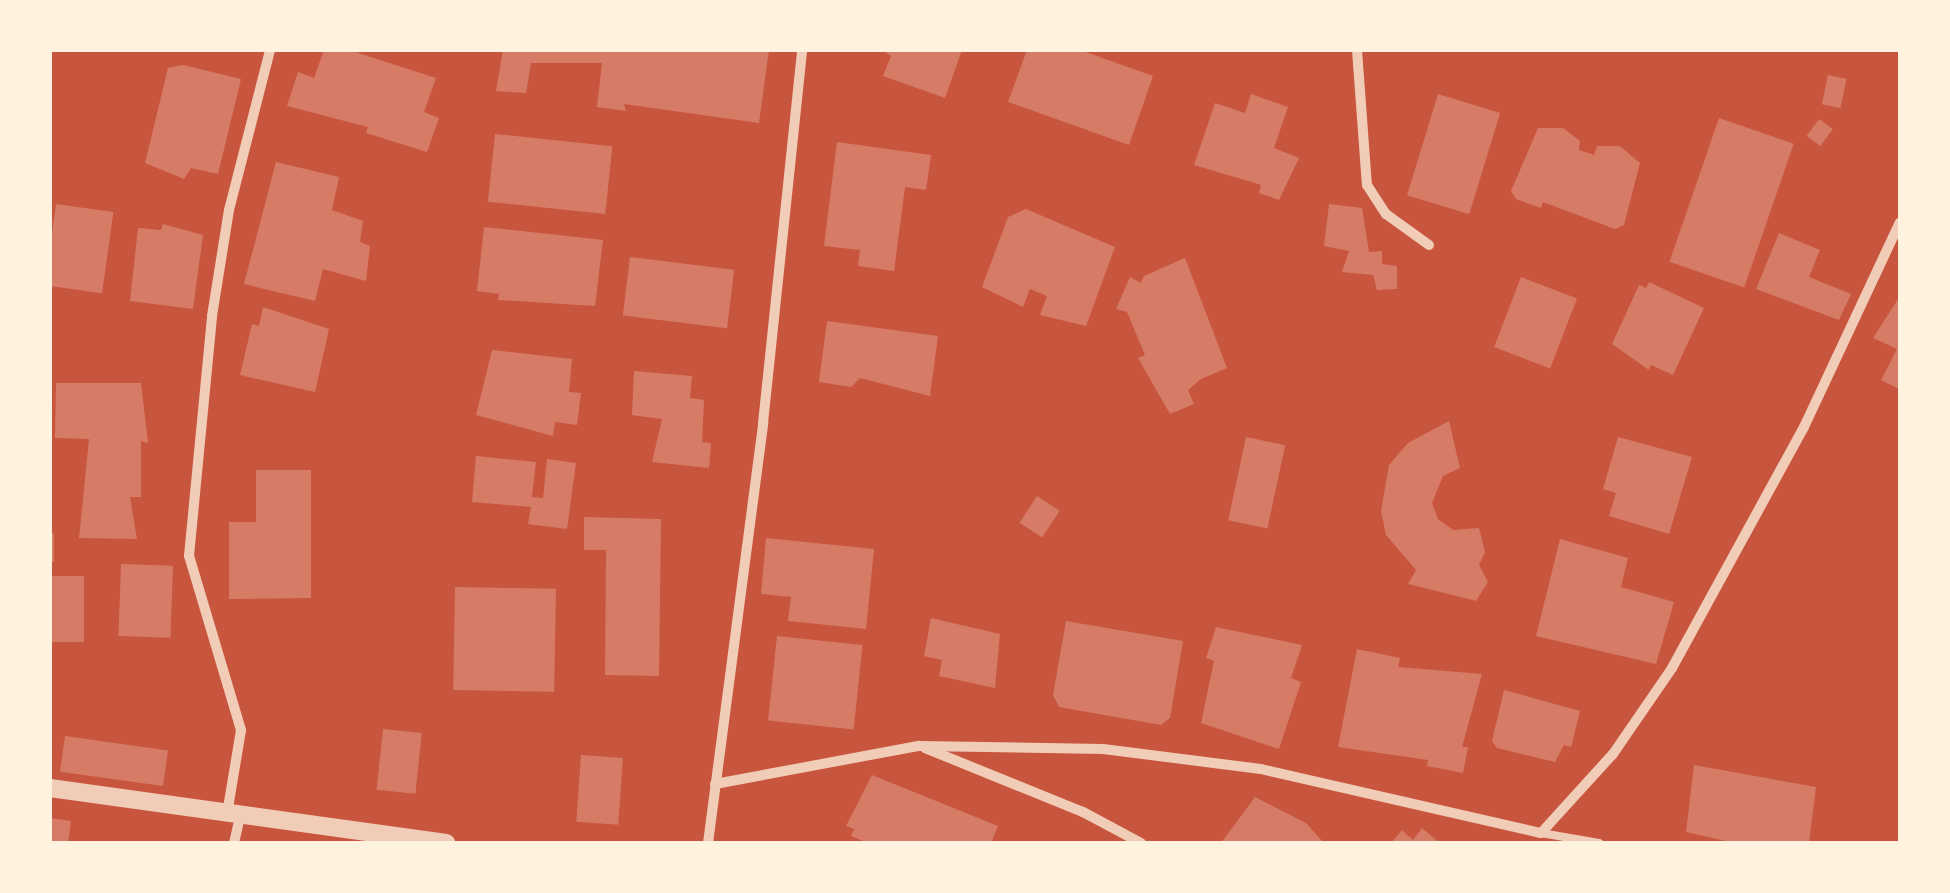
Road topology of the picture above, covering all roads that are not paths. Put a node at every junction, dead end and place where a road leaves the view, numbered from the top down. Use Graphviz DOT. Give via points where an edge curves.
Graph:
graph roads {
  1 [pos="270,50"];
  2 [pos="802,50"];
  3 [pos="1358,50"];
  4 [pos="1900,222"];
  5 [pos="1429,245"];
  6 [pos="920,746"];
  7 [pos="716,784"];
  8 [pos="50,788"];
  9 [pos="233,815"];
  10 [pos="1541,833"];
  11 [pos="234,843"];
  12 [pos="446,843"];
  13 [pos="708,843"];
  14 [pos="1141,843"];
  15 [pos="1532,843"];
  16 [pos="1599,843"];
  1 -- 9 [label="street" via="214,299 190,556 241,730"];
  2 -- 7 [label="street"];
  3 -- 5 [label="street" via="1367,185 1386,214"];
  4 -- 10 [label="street" via="1804,427 1672,668 1613,754"];
  6 -- 7 [label="street"];
  6 -- 10 [label="street" via="1103,749 1261,769"];
  6 -- 14 [label="street" via="1083,812"];
  7 -- 13 [label="street"];
  8 -- 9 [label="street"];
  9 -- 11 [label="street"];
  9 -- 12 [label="street"];
  10 -- 15 [label="street"];
  10 -- 16 [label="lane"];
}
